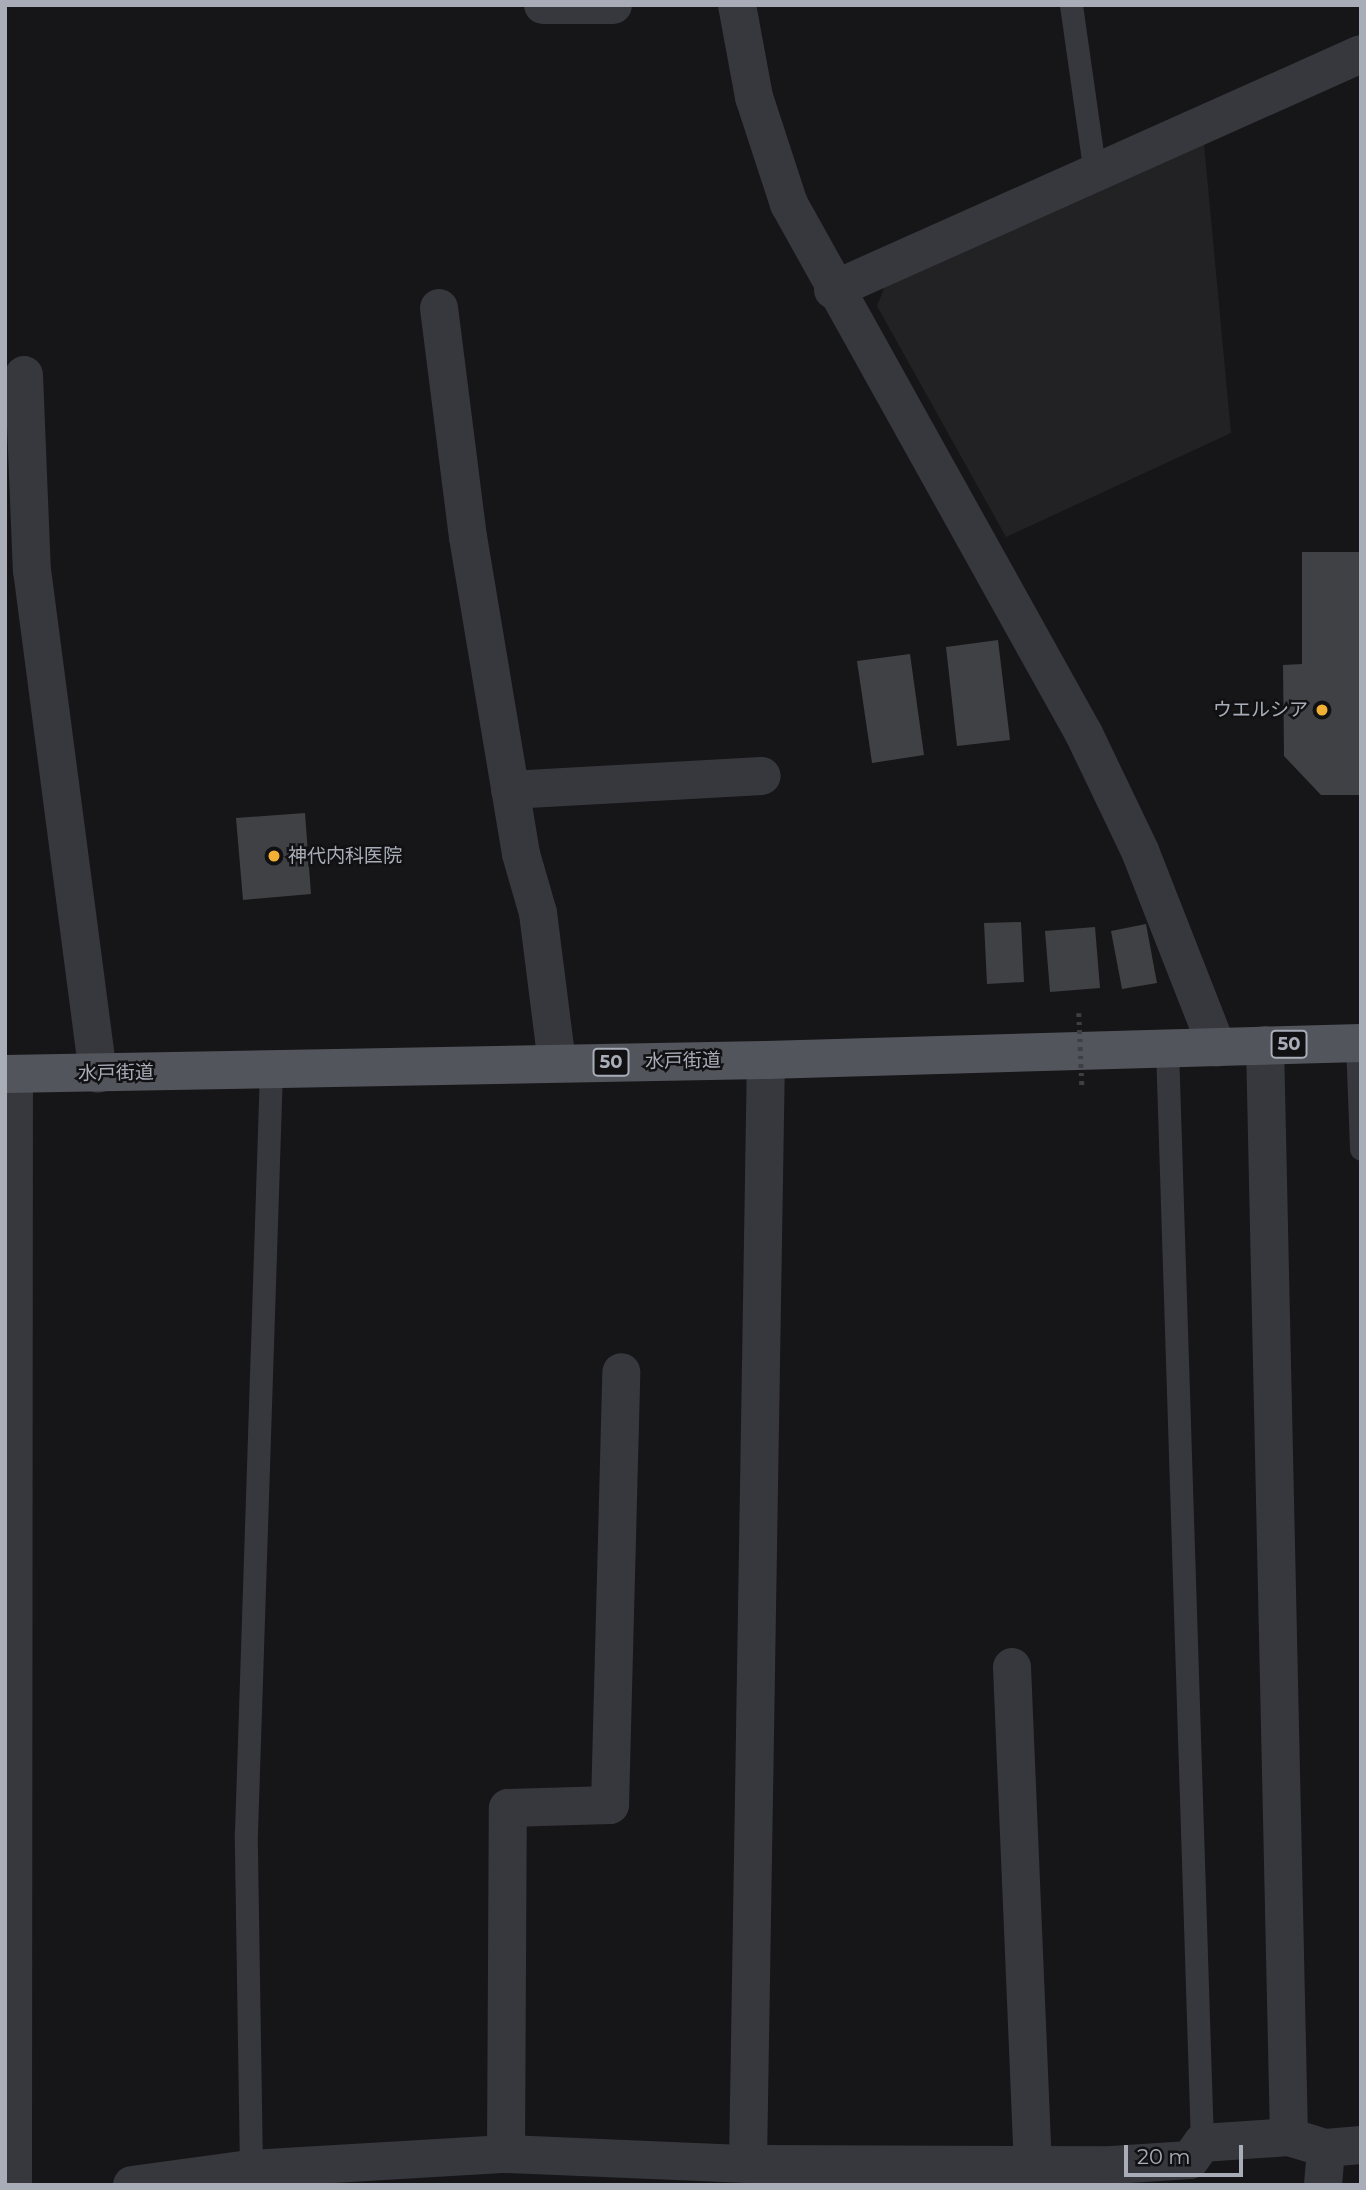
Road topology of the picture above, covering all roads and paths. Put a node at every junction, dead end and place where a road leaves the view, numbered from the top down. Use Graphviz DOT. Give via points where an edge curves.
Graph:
graph roads {
  1 [pos="543,5"];
  2 [pos="613,5"];
  3 [pos="737,5"];
  4 [pos="1071,5"];
  5 [pos="1361,54"];
  6 [pos="1095,174"];
  7 [pos="833,290"];
  8 [pos="439,308"];
  9 [pos="24,374"];
  10 [pos="762,776"];
  11 [pos="510,790"];
  12 [pos="1079,1013"];
  13 [pos="1359,1043"];
  14 [pos="1265,1045"];
  15 [pos="1217,1047"];
  16 [pos="1167,1048"];
  17 [pos="766,1060"];
  18 [pos="556,1063"];
  19 [pos="271,1070"];
  20 [pos="9,1074"];
  21 [pos="98,1074"];
  22 [pos="1082,1086"];
  23 [pos="1361,1149"];
  24 [pos="621,1372"];
  25 [pos="1012,1667"];
  26 [pos="9,1842"];
  27 [pos="1289,2137"];
  28 [pos="1202,2143"];
  29 [pos="506,2154"];
  30 [pos="1337,2159"];
  31 [pos="1033,2163"];
  32 [pos="748,2164"];
  33 [pos="251,2169"];
  34 [pos="1111,2175"];
  35 [pos="12,2185"];
  36 [pos="132,2185"];
  1 -- 2 [label="street"];
  3 -- 7 [label="street" via="771,156 789,204"];
  4 -- 6 [label="lane"];
  5 -- 6 [label="street"];
  6 -- 7 [label="street"];
  7 -- 15 [label="street" via="1084,734 1140,851"];
  8 -- 11 [label="street" via="468,537"];
  9 -- 21 [label="street" via="32,570"];
  10 -- 11 [label="street"];
  11 -- 18 [label="street" via="538,913"];
  12 -- 22 [label="path, bridge"];
  13 -- 14 [label="main road, 水戸街道 / 50"];
  13 -- 23 [label="lane"];
  14 -- 15 [label="main road, 水戸街道 / 50"];
  14 -- 27 [label="street"];
  15 -- 16 [label="main road, 水戸街道 / 50"];
  16 -- 17 [label="main road, 水戸街道 / 50"];
  16 -- 28 [label="lane"];
  17 -- 18 [label="main road, 水戸街道 / 50"];
  17 -- 32 [label="street"];
  18 -- 19 [label="main road, 水戸街道 / 50"];
  19 -- 21 [label="main road, 水戸街道 / 50"];
  19 -- 33 [label="lane" via="246,1832"];
  20 -- 21 [label="main road, 水戸街道 / 50"];
  20 -- 26 [label="street"];
  24 -- 29 [label="street" via="610,1805 508,1808"];
  25 -- 31 [label="street"];
  26 -- 35 [label="street"];
  27 -- 28 [label="street"];
  27 -- 30 [label="street"];
  28 -- 34 [label="street" via="1190,2160"];
  29 -- 32 [label="street"];
  29 -- 33 [label="street"];
  31 -- 32 [label="street"];
  31 -- 34 [label="street"];
  33 -- 36 [label="street"];
}
